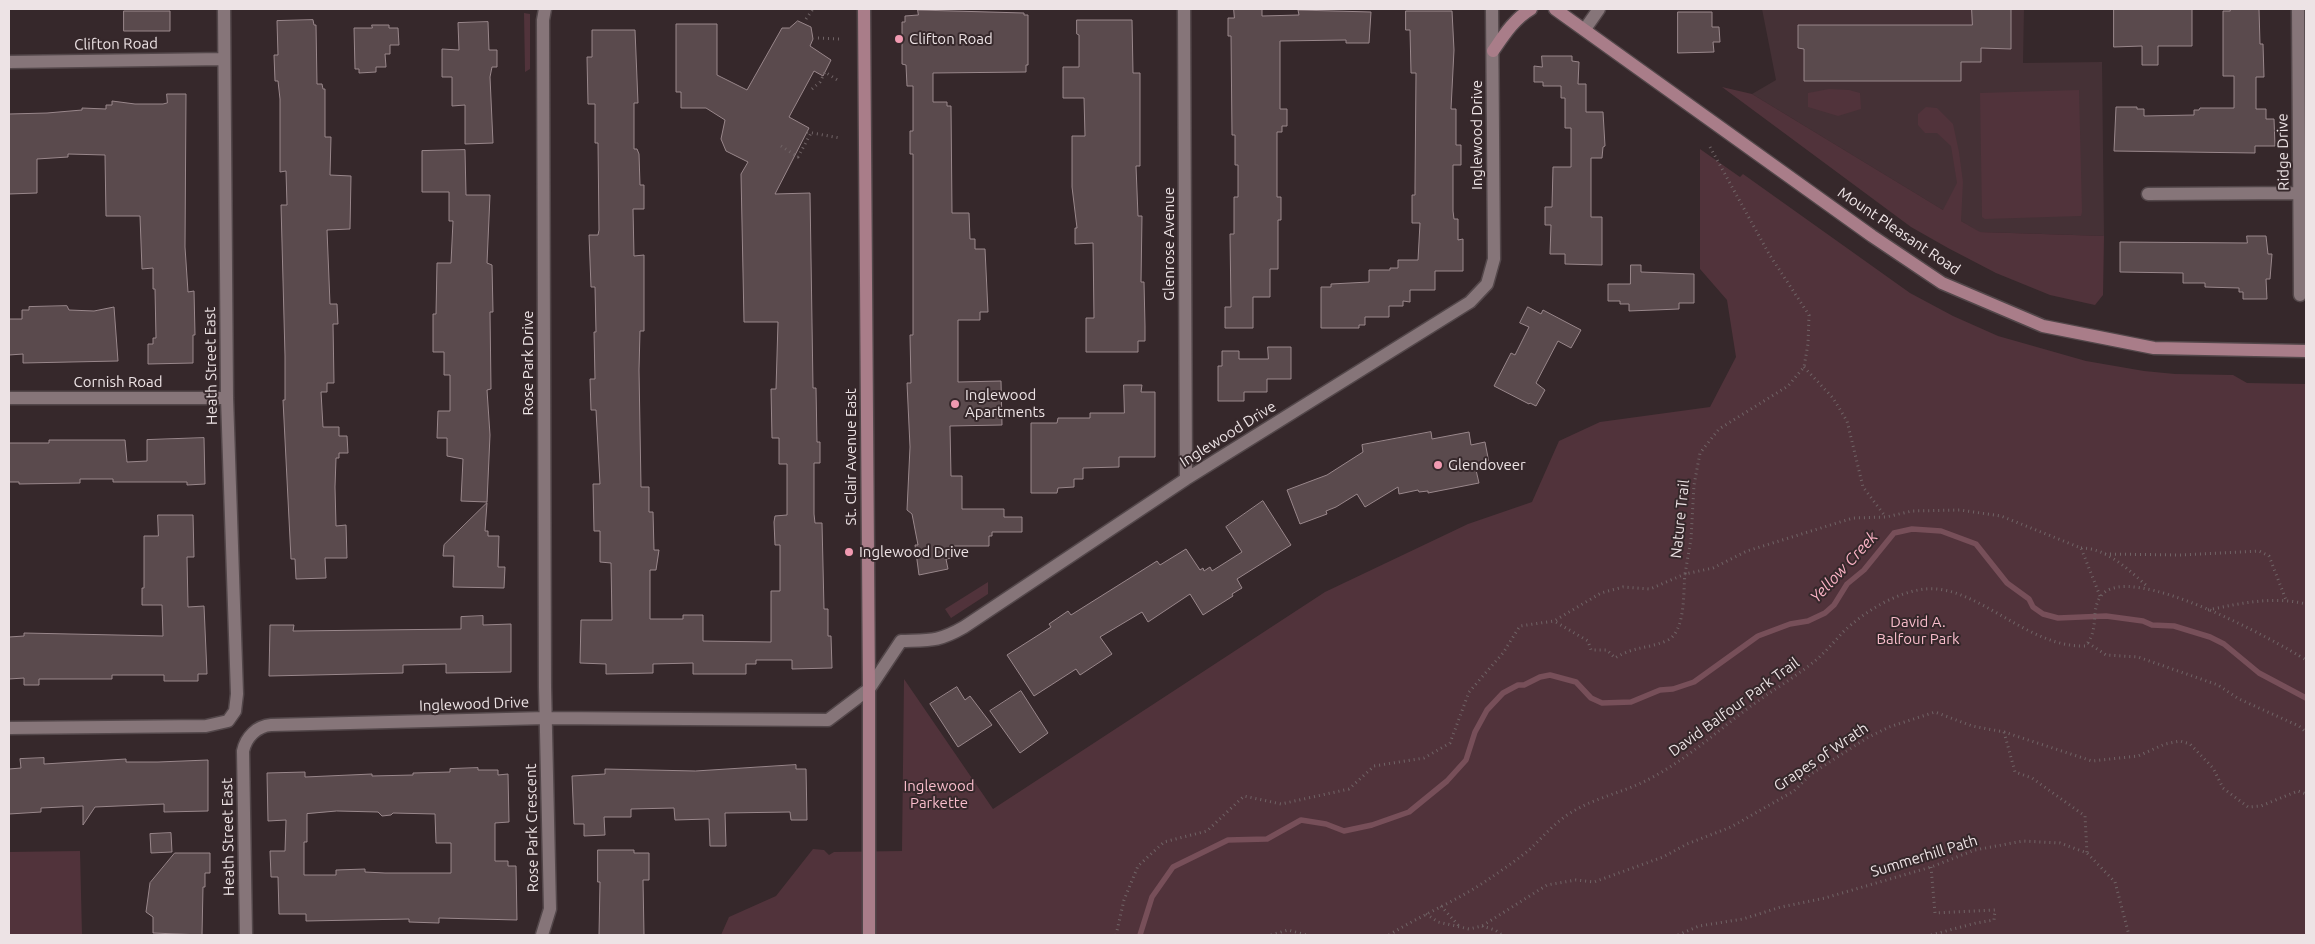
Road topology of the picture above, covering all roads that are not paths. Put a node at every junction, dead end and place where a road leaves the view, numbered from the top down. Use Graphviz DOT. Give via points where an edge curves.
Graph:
graph roads {
  1 [pos="224,9"];
  2 [pos="545,9"];
  3 [pos="864,9"];
  4 [pos="1184,9"];
  5 [pos="1492,9"];
  6 [pos="1531,9"];
  7 [pos="1555,9"];
  8 [pos="1599,9"];
  9 [pos="2298,9"];
  10 [pos="1584,29"];
  11 [pos="1493,52"];
  12 [pos="224,59"];
  13 [pos="9,62"];
  14 [pos="2299,193"];
  15 [pos="2148,194"];
  16 [pos="2300,295"];
  17 [pos="2306,351"];
  18 [pos="9,398"];
  19 [pos="227,398"];
  20 [pos="1186,480"];
  21 [pos="869,689"];
  22 [pos="546,718"];
  23 [pos="9,728"];
  24 [pos="248,739"];
  25 [pos="246,935"];
  26 [pos="542,935"];
  27 [pos="869,935"];
  1 -- 12 [label="street, Heath Street East"];
  2 -- 22 [label="street, Rose Park Drive"];
  3 -- 21 [label="main road, St. Clair Avenue East"];
  4 -- 20 [label="street, Glenrose Avenue"];
  5 -- 11 [label="street, Inglewood Drive"];
  6 -- 11 [label="main road" via="1520,15"];
  7 -- 10 [label="main road, Mount Pleasant Road"];
  8 -- 10 [label="street"];
  9 -- 14 [label="street, Ridge Drive"];
  10 -- 17 [label="main road, Mount Pleasant Road" via="1942,283 2043,326 2154,348"];
  11 -- 20 [label="street, Inglewood Drive" via="1494,259 1487,284 1470,302"];
  12 -- 13 [label="street, Clifton Road"];
  12 -- 19 [label="street, Heath Street East"];
  14 -- 15 [label="street"];
  14 -- 16 [label="street, Ridge Drive"];
  18 -- 19 [label="street, Cornish Road"];
  19 -- 23 [label="street, Heath Street East" via="235,711 228,721 206,726"];
  20 -- 21 [label="street, Inglewood Drive" via="964,627 929,642 900,641"];
  21 -- 22 [label="street, Inglewood Drive" via="828,720"];
  21 -- 27 [label="main road, St. Clair Avenue East"];
  22 -- 24 [label="street, Inglewood Drive" via="271,726 258,729"];
  22 -- 26 [label="street, Rose Park Crescent" via="550,909"];
  24 -- 25 [label="street, Heath Street East" via="243,751"];
}
